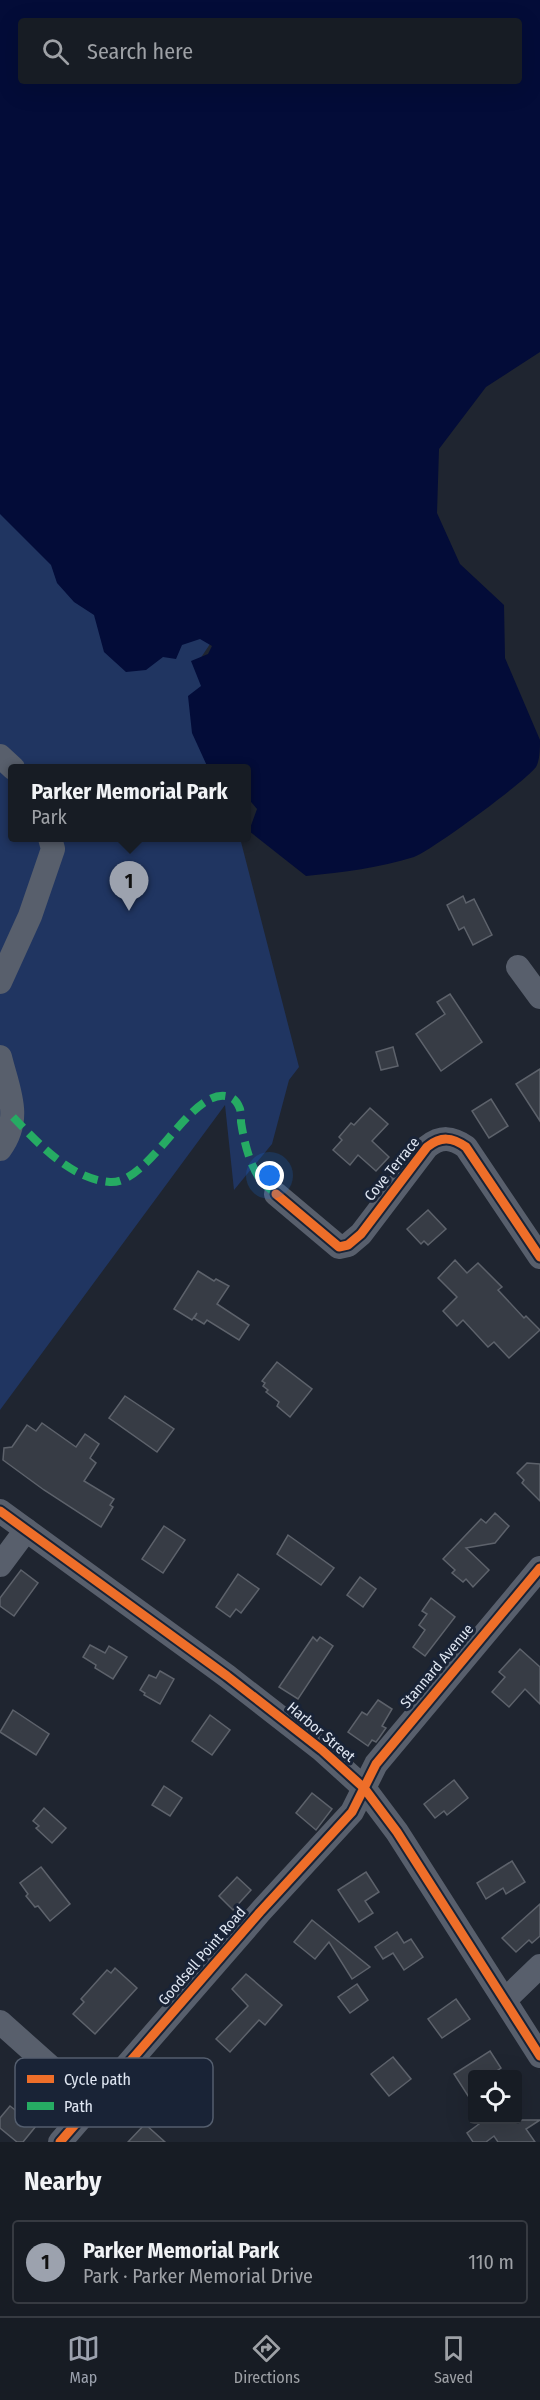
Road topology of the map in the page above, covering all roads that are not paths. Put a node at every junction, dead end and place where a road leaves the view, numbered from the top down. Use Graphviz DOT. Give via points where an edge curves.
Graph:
graph roads {
  1 [pos="51,842"];
  2 [pos="518,967"];
  3 [pos="0,981"];
  4 [pos="540,997"];
  5 [pos="0,1057"];
  6 [pos="0,1149"];
  7 [pos="276,1194"];
  8 [pos="540,1257"];
  9 [pos="0,1511"];
  10 [pos="26,1530"];
  11 [pos="0,1565"];
  12 [pos="540,1568"];
  13 [pos="364,1788"];
  14 [pos="540,1966"];
  15 [pos="505,2000"];
  16 [pos="0,2022"];
  17 [pos="540,2056"];
  18 [pos="40,2058"];
  19 [pos="132,2058"];
  20 [pos="73,2127"];
  21 [pos="60,2142"];
  1 -- 3 [label="street" via="53,849 30,916"];
  2 -- 4 [label="street"];
  5 -- 6 [label="street" via="12,1098 13,1117 9,1137"];
  7 -- 8 [label="street, Cove Terrace" via="339,1246 348,1245 361,1234 427,1147 437,1139 447,1138 466,1148"];
  9 -- 10 [label="street, Harbor Street"];
  10 -- 11 [label="street"];
  10 -- 13 [label="street, Harbor Street" via="259,1701"];
  12 -- 13 [label="street, Stannard Avenue" via="375,1764"];
  13 -- 15 [label="street, Harbor Street" via="397,1832"];
  13 -- 19 [label="street, Goodsell Point Road" via="352,1812"];
  14 -- 15 [label="street"];
  15 -- 17 [label="street, Harbor Street"];
  16 -- 18 [label="street"];
  20 -- 21 [label="street, Goodsell Point Road"];
}
